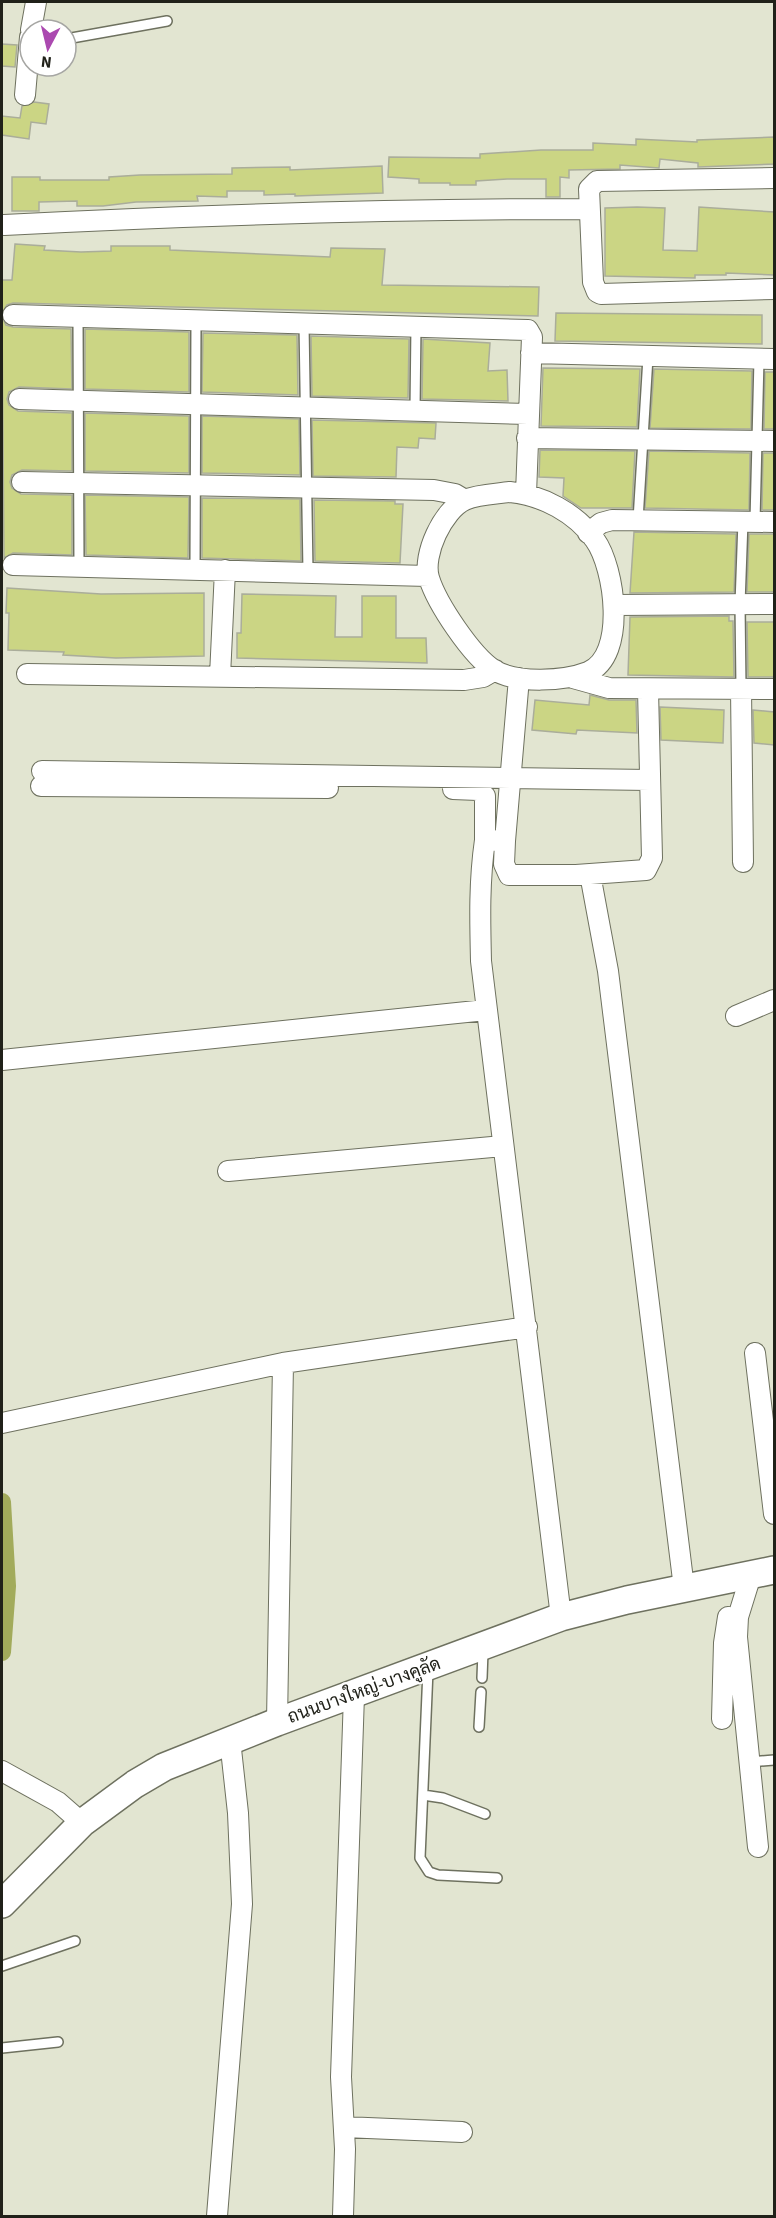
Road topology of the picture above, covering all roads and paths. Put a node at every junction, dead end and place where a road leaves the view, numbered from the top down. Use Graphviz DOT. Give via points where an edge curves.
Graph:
graph roads {
  1 [pos="36,2"];
  2 [pos="33,18"];
  3 [pos="167,21"];
  4 [pos="78,37"];
  5 [pos="26,78"];
  6 [pos="25,95"];
  7 [pos="774,178"];
  8 [pos="588,209"];
  9 [pos="4,225"];
  10 [pos="774,289"];
  11 [pos="12,315"];
  12 [pos="78,317"];
  13 [pos="196,321"];
  14 [pos="304,324"];
  15 [pos="416,326"];
  16 [pos="531,353"];
  17 [pos="648,357"];
  18 [pos="767,359"];
  19 [pos="19,399"];
  20 [pos="78,401"];
  21 [pos="194,405"];
  22 [pos="306,407"];
  23 [pos="415,410"];
  24 [pos="528,414"];
  25 [pos="527,438"];
  26 [pos="642,438"];
  27 [pos="765,440"];
  28 [pos="22,482"];
  29 [pos="80,483"];
  30 [pos="308,486"];
  31 [pos="196,487"];
  32 [pos="526,494"];
  33 [pos="465,500"];
  34 [pos="638,520"];
  35 [pos="758,522"];
  36 [pos="588,533"];
  37 [pos="13,565"];
  38 [pos="79,566"];
  39 [pos="195,569"];
  40 [pos="225,570"];
  41 [pos="308,572"];
  42 [pos="428,576"];
  43 [pos="740,604"];
  44 [pos="774,604"];
  45 [pos="615,605"];
  46 [pos="495,670"];
  47 [pos="27,674"];
  48 [pos="220,676"];
  49 [pos="519,678"];
  50 [pos="573,678"];
  51 [pos="741,688"];
  52 [pos="774,688"];
  53 [pos="648,690"];
  54 [pos="510,777"];
  55 [pos="649,780"];
  56 [pos="495,841"];
  57 [pos="743,862"];
  58 [pos="590,874"];
  59 [pos="774,1000"];
  60 [pos="486,1010"];
  61 [pos="736,1017"];
  62 [pos="2,1060"];
  63 [pos="503,1146"];
  64 [pos="228,1171"];
  65 [pos="527,1327"];
  66 [pos="755,1353"];
  67 [pos="283,1363"];
  68 [pos="2,1423"];
  69 [pos="774,1514"];
  70 [pos="763,1572"];
  71 [pos="684,1588"];
  72 [pos="742,1602"];
  73 [pos="561,1617"];
  74 [pos="484,1646"];
  75 [pos="428,1667"];
  76 [pos="482,1678"];
  77 [pos="481,1692"];
  78 [pos="354,1695"];
  79 [pos="722,1719"];
  80 [pos="277,1722"];
  81 [pos="478,1727"];
  82 [pos="230,1740"];
  83 [pos="774,1760"];
  84 [pos="749,1762"];
  85 [pos="2,1771"];
  86 [pos="423,1795"];
  87 [pos="485,1814"];
  88 [pos="82,1823"];
  89 [pos="758,1847"];
  90 [pos="497,1878"];
  91 [pos="2,1904"];
  92 [pos="75,1941"];
  93 [pos="2,1966"];
  94 [pos="58,2042"];
  95 [pos="2,2048"];
  96 [pos="344,2127"];
  97 [pos="462,2132"];
  98 [pos="217,2217"];
  99 [pos="343,2217"];
  1 -- 2 [label="street"];
  3 -- 4 [label="lane"];
  5 -- 6 [label="street"];
  7 -- 8 [label="street" via="597,181 589,189"];
  8 -- 9 [label="street" via="376,210"];
  8 -- 10 [label="street" via="593,282 601,294"];
  11 -- 12 [label="street"];
  12 -- 13 [label="street"];
  12 -- 20 [label="lane"];
  13 -- 14 [label="street"];
  13 -- 21 [label="lane"];
  14 -- 15 [label="street"];
  14 -- 22 [label="lane"];
  15 -- 16 [label="street" via="528,330 532,337"];
  15 -- 23 [label="lane"];
  16 -- 17 [label="street"];
  16 -- 24 [label="street"];
  17 -- 18 [label="street"];
  17 -- 26 [label="lane"];
  18 -- 27 [label="lane"];
  19 -- 20 [label="street"];
  20 -- 21 [label="street"];
  20 -- 29 [label="lane"];
  21 -- 22 [label="street"];
  21 -- 31 [label="lane"];
  22 -- 23 [label="street"];
  22 -- 30 [label="lane"];
  23 -- 24 [label="street"];
  24 -- 25 [label="street"];
  25 -- 26 [label="street"];
  25 -- 32 [label="street"];
  26 -- 27 [label="street"];
  26 -- 34 [label="lane"];
  27 -- 35 [label="lane"];
  28 -- 29 [label="street"];
  29 -- 31 [label="street"];
  29 -- 38 [label="lane"];
  30 -- 31 [label="street"];
  30 -- 33 [label="street" via="434,490"];
  30 -- 41 [label="lane"];
  31 -- 39 [label="lane"];
  32 -- 33 [label="street" via="510,492"];
  32 -- 36 [label="street" via="574,518"];
  33 -- 42 [label="street" via="444,518 432,548"];
  34 -- 35 [label="street"];
  34 -- 36 [label="street" via="612,520"];
  35 -- 43 [label="lane"];
  36 -- 45 [label="street" via="596,541"];
  37 -- 38 [label="street"];
  38 -- 39 [label="street"];
  39 -- 40 [label="street"];
  40 -- 41 [label="street"];
  40 -- 48 [label="street"];
  41 -- 42 [label="street"];
  42 -- 46 [label="street" via="456,631"];
  43 -- 44 [label="street"];
  43 -- 45 [label="street"];
  43 -- 51 [label="lane"];
  45 -- 50 [label="street" via="606,656 594,669"];
  46 -- 48 [label="street" via="464,680"];
  46 -- 49 [label="street"];
  47 -- 48 [label="street"];
  49 -- 50 [label="street"];
  49 -- 54 [label="street"];
  50 -- 53 [label="street" via="609,688"];
  51 -- 52 [label="street"];
  51 -- 53 [label="street"];
  51 -- 57 [label="street"];
  53 -- 55 [label="street"];
  54 -- 55 [label="street"];
  54 -- 56 [label="street"];
  54 -- 56 [label="street" via="41,778 471,789 485,796"];
  55 -- 58 [label="street" via="649,866 640,872"];
  56 -- 58 [label="street" via="509,875"];
  56 -- 60 [label="street" via="480,880"];
  58 -- 71 [label="street" via="608,971"];
  59 -- 61 [label="street"];
  60 -- 62 [label="street"];
  60 -- 63 [label="street"];
  63 -- 64 [label="street"];
  63 -- 65 [label="street"];
  65 -- 67 [label="street"];
  65 -- 73 [label="street"];
  66 -- 69 [label="street"];
  67 -- 68 [label="street"];
  67 -- 80 [label="street"];
  70 -- 71 [label="street, ถนนบางใหญ่-บางคูลัด"];
  70 -- 72 [label="street"];
  71 -- 73 [label="street, ถนนบางใหญ่-บางคูลัด"];
  72 -- 79 [label="street" via="725,1625"];
  72 -- 84 [label="street" via="737,1637"];
  73 -- 74 [label="street, ถนนบางใหญ่-บางคูลัด"];
  74 -- 75 [label="street, ถนนบางใหญ่-บางคูลัด"];
  74 -- 76 [label="lane"];
  75 -- 78 [label="street, ถนนบางใหญ่-บางคูลัด"];
  75 -- 86 [label="lane"];
  77 -- 81 [label="lane"];
  78 -- 80 [label="street, ถนนบางใหญ่-บางคูลัด"];
  78 -- 96 [label="street" via="341,2077"];
  80 -- 82 [label="street, ถนนบางใหญ่-บางคูลัด"];
  82 -- 88 [label="street, ถนนบางใหญ่-บางคูลัด" via="164,1767"];
  82 -- 98 [label="street" via="242,1904"];
  83 -- 84 [label="lane"];
  84 -- 89 [label="street"];
  85 -- 88 [label="street" via="58,1802"];
  86 -- 87 [label="lane"];
  86 -- 90 [label="lane" via="423,1866 438,1875"];
  88 -- 91 [label="street, ถนนบางใหญ่-บางคูลัด"];
  92 -- 93 [label="lane"];
  94 -- 95 [label="lane"];
  96 -- 97 [label="street"];
  96 -- 99 [label="street"];
}
